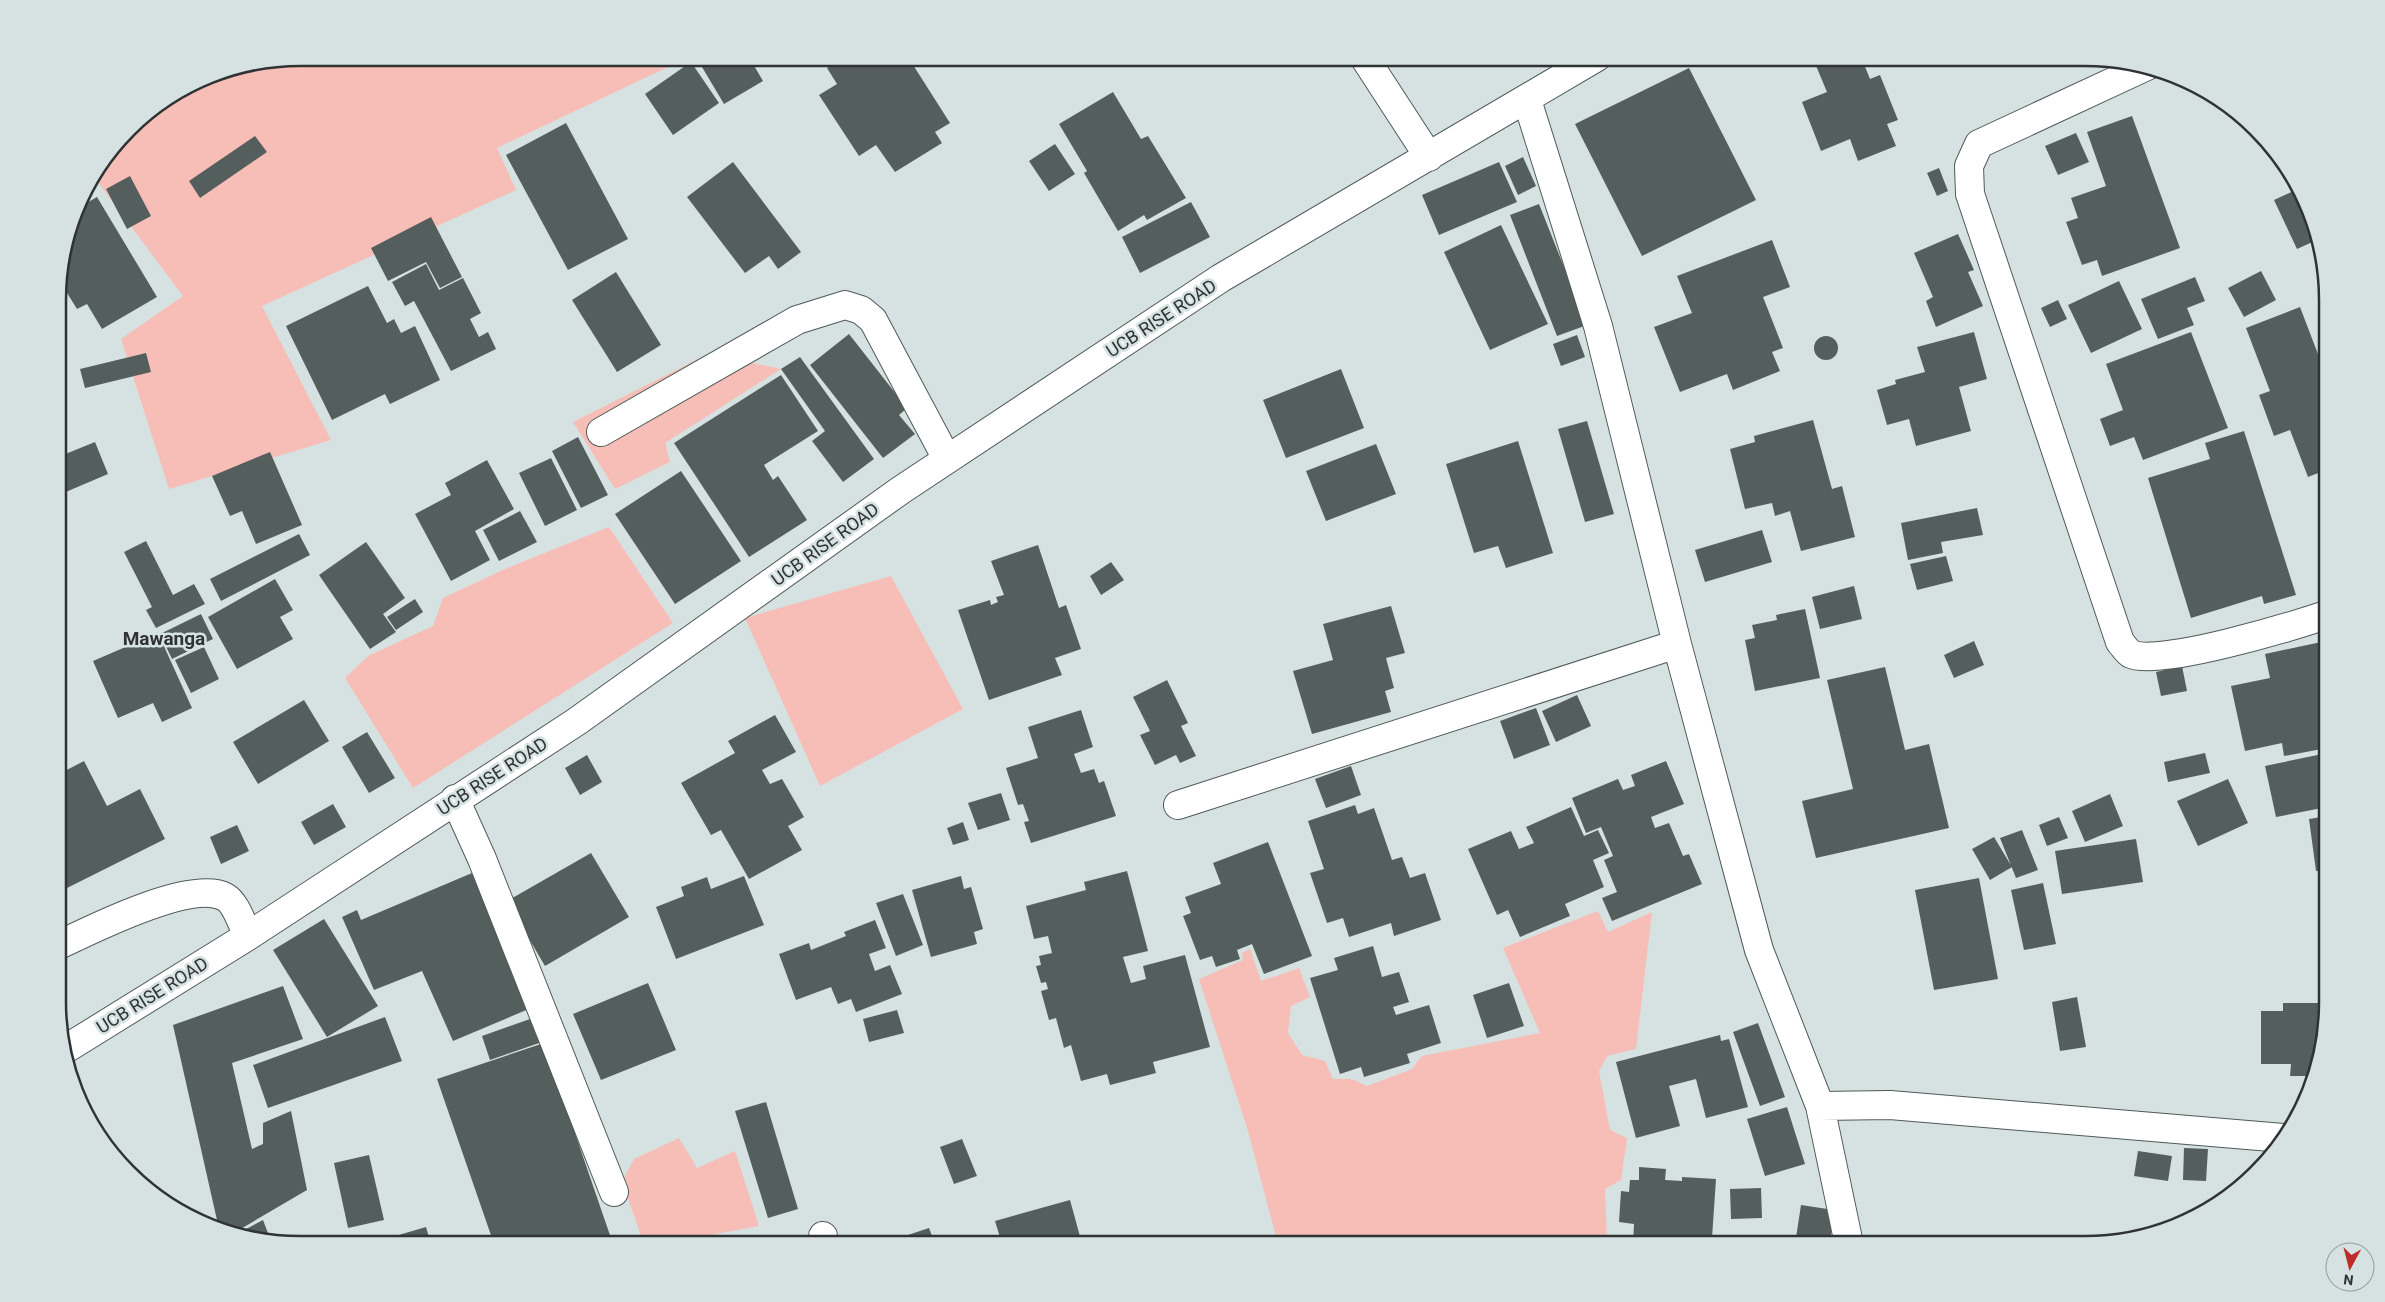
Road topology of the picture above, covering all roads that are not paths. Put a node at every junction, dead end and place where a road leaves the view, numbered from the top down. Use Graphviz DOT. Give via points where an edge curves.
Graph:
graph roads {
  1 [pos="1369,66"];
  2 [pos="1584,66"];
  3 [pos="2135,72"];
  4 [pos="1526,100"];
  5 [pos="1429,157"];
  6 [pos="601,432"];
  7 [pos="947,459"];
  8 [pos="2319,618"];
  9 [pos="1676,644"];
  10 [pos="455,799"];
  11 [pos="1178,805"];
  12 [pos="248,936"];
  13 [pos="66,942"];
  14 [pos="71,1046"];
  15 [pos="1820,1106"];
  16 [pos="2275,1137"];
  17 [pos="614,1192"];
  18 [pos="1847,1236"];
  1 -- 5 [label="street"];
  2 -- 4 [label="street, UCB RISE ROAD"];
  3 -- 8 [label="street" via="1979,144 1969,166 1970,194 2120,642 2131,654 2156,657 2253,638"];
  4 -- 5 [label="street, UCB RISE ROAD"];
  4 -- 9 [label="street" via="1598,326"];
  5 -- 7 [label="street, UCB RISE ROAD" via="1221,278"];
  6 -- 7 [label="street" via="797,320 845,305 862,310 873,320"];
  7 -- 10 [label="street, UCB RISE ROAD" via="576,722"];
  9 -- 11 [label="street"];
  9 -- 15 [label="street" via="1759,950"];
  10 -- 12 [label="street, UCB RISE ROAD"];
  10 -- 17 [label="street" via="482,859"];
  12 -- 13 [label="street" via="227,898 215,892 191,893 108,921"];
  12 -- 14 [label="street, UCB RISE ROAD"];
  15 -- 16 [label="street" via="1890,1105"];
  15 -- 18 [label="street"];
}
